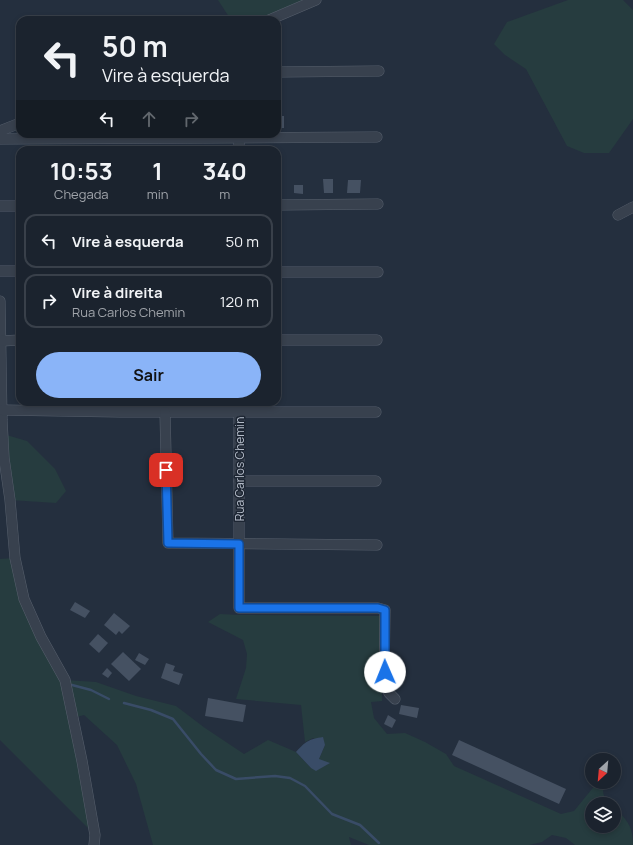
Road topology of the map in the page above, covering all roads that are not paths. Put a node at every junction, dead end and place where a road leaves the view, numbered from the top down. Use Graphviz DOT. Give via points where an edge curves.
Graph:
graph roads {
  1 [pos="316,0"];
  2 [pos="278,16"];
  3 [pos="379,71"];
  4 [pos="281,72"];
  5 [pos="16,125"];
  6 [pos="0,131"];
  7 [pos="281,137"];
  8 [pos="80,138"];
  9 [pos="377,138"];
  10 [pos="0,139"];
  11 [pos="378,204"];
  12 [pos="281,205"];
  13 [pos="0,206"];
  14 [pos="16,206"];
  15 [pos="633,207"];
  16 [pos="618,215"];
  17 [pos="0,271"];
  18 [pos="16,271"];
  19 [pos="281,272"];
  20 [pos="378,272"];
  21 [pos="0,301"];
  22 [pos="16,340"];
  23 [pos="281,340"];
  24 [pos="377,340"];
  25 [pos="0,341"];
  26 [pos="239,407"];
  27 [pos="2,410"];
  28 [pos="165,412"];
  29 [pos="376,412"];
  30 [pos="239,481"];
  31 [pos="376,481"];
  32 [pos="239,544"];
  33 [pos="377,545"];
  34 [pos="395,699"];
  35 [pos="94,845"];
  1 -- 2 [label="street"];
  3 -- 4 [label="street"];
  5 -- 6 [label="street"];
  7 -- 9 [label="street"];
  8 -- 10 [label="street"];
  11 -- 12 [label="street"];
  13 -- 14 [label="street"];
  15 -- 16 [label="street"];
  17 -- 18 [label="street"];
  19 -- 20 [label="street"];
  21 -- 25 [label="street"];
  22 -- 25 [label="street"];
  23 -- 24 [label="street"];
  25 -- 27 [label="street"];
  26 -- 28 [label="street"];
  26 -- 29 [label="street"];
  26 -- 30 [label="street, Rua Carlos Chemin"];
  27 -- 28 [label="street"];
  27 -- 35 [label="street" via="4,458 15,558 24,599 41,637 66,680 95,835"];
  28 -- 32 [label="street" via="168,543"];
  30 -- 31 [label="street"];
  30 -- 32 [label="street, Rua Carlos Chemin"];
  32 -- 33 [label="street"];
  32 -- 34 [label="street, Rua Carlos Chemin" via="239,608 385,610 384,682"];
}
